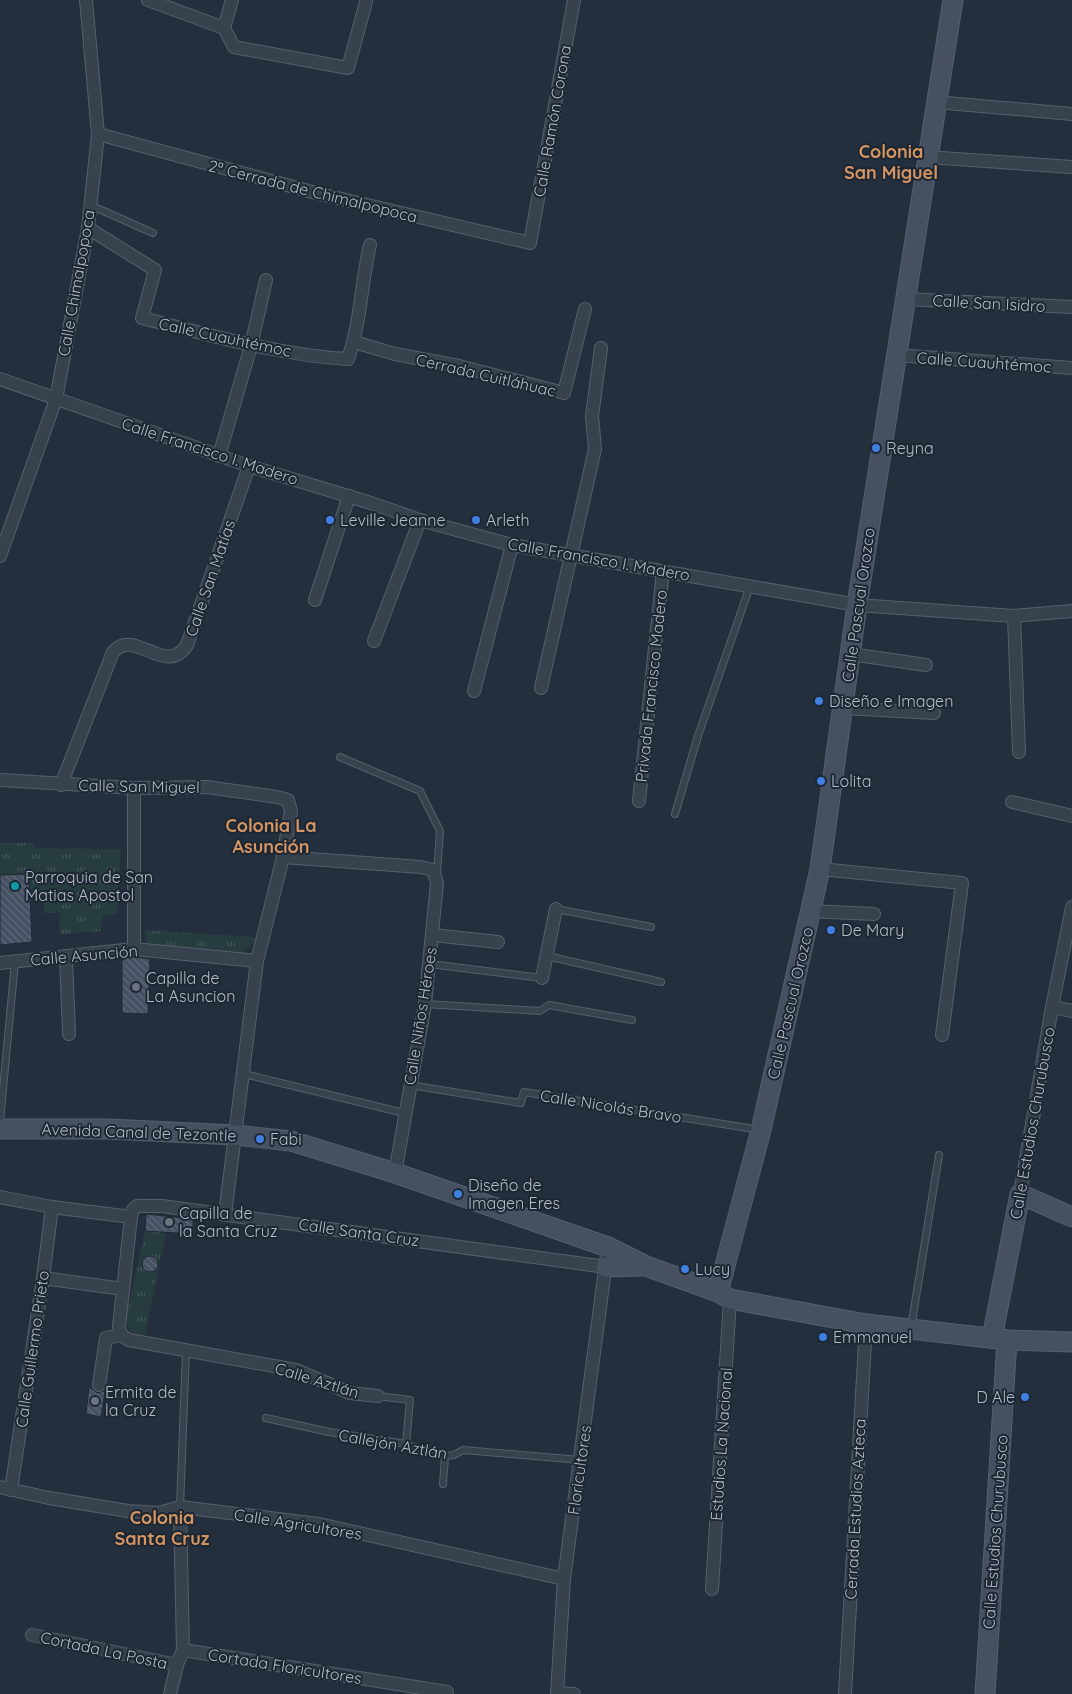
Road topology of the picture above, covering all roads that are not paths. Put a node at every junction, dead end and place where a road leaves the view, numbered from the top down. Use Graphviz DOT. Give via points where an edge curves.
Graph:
graph roads {
  1 [pos="86,0"];
  2 [pos="148,0"];
  3 [pos="232,0"];
  4 [pos="574,0"];
  5 [pos="953,0"];
  6 [pos="366,2"];
  7 [pos="224,28"];
  8 [pos="935,102"];
  9 [pos="1072,114"];
  10 [pos="98,134"];
  11 [pos="927,157"];
  12 [pos="1072,167"];
  13 [pos="90,205"];
  14 [pos="88,228"];
  15 [pos="153,233"];
  16 [pos="530,243"];
  17 [pos="370,245"];
  18 [pos="266,280"];
  19 [pos="906,299"];
  20 [pos="1072,308"];
  21 [pos="585,309"];
  22 [pos="354,342"];
  23 [pos="252,346"];
  24 [pos="601,348"];
  25 [pos="896,355"];
  26 [pos="1072,368"];
  27 [pos="0,379"];
  28 [pos="56,399"];
  29 [pos="219,456"];
  30 [pos="249,466"];
  31 [pos="350,496"];
  32 [pos="420,520"];
  33 [pos="512,545"];
  34 [pos="571,555"];
  35 [pos="0,556"];
  36 [pos="664,571"];
  37 [pos="750,586"];
  38 [pos="315,600"];
  39 [pos="857,605"];
  40 [pos="1072,611"];
  41 [pos="1014,616"];
  42 [pos="374,641"];
  43 [pos="850,654"];
  44 [pos="926,665"];
  45 [pos="541,688"];
  46 [pos="474,691"];
  47 [pos="844,708"];
  48 [pos="934,713"];
  49 [pos="1019,752"];
  50 [pos="340,757"];
  51 [pos="0,780"];
  52 [pos="61,785"];
  53 [pos="134,788"];
  54 [pos="639,801"];
  55 [pos="1012,802"];
  56 [pos="675,814"];
  57 [pos="1072,816"];
  58 [pos="283,857"];
  59 [pos="820,869"];
  60 [pos="437,883"];
  61 [pos="1072,908"];
  62 [pos="556,909"];
  63 [pos="810,911"];
  64 [pos="874,914"];
  65 [pos="651,927"];
  66 [pos="433,935"];
  67 [pos="498,942"];
  68 [pos="134,949"];
  69 [pos="66,956"];
  70 [pos="547,956"];
  71 [pos="258,961"];
  72 [pos="15,962"];
  73 [pos="0,963"];
  74 [pos="430,964"];
  75 [pos="542,978"];
  76 [pos="661,982"];
  77 [pos="425,1004"];
  78 [pos="1052,1007"];
  79 [pos="1072,1011"];
  80 [pos="632,1020"];
  81 [pos="69,1034"];
  82 [pos="942,1035"];
  83 [pos="244,1074"];
  84 [pos="410,1084"];
  85 [pos="404,1113"];
  86 [pos="0,1121"];
  87 [pos="0,1129"];
  88 [pos="762,1130"];
  89 [pos="235,1135"];
  90 [pos="939,1155"];
  91 [pos="395,1173"];
  92 [pos="1020,1194"];
  93 [pos="0,1197"];
  94 [pos="52,1207"];
  95 [pos="225,1214"];
  96 [pos="131,1217"];
  97 [pos="1072,1218"];
  98 [pos="608,1247"];
  99 [pos="646,1266"];
  100 [pos="606,1267"];
  101 [pos="43,1278"];
  102 [pos="123,1289"];
  103 [pos="724,1295"];
  104 [pos="866,1324"];
  105 [pos="911,1329"];
  106 [pos="122,1335"];
  107 [pos="1000,1339"];
  108 [pos="1072,1342"];
  109 [pos="186,1350"];
  110 [pos="99,1385"];
  111 [pos="378,1396"];
  112 [pos="266,1418"];
  113 [pos="406,1444"];
  114 [pos="445,1456"];
  115 [pos="581,1460"];
  116 [pos="443,1484"];
  117 [pos="6,1488"];
  118 [pos="180,1507"];
  119 [pos="564,1579"];
  120 [pos="712,1588"];
  121 [pos="32,1635"];
  122 [pos="183,1650"];
  123 [pos="177,1665"];
  124 [pos="447,1692"];
  125 [pos="557,1693"];
  126 [pos="170,1694"];
  127 [pos="574,1694"];
  128 [pos="845,1694"];
  129 [pos="985,1694"];
  1 -- 10 [label="street, Calle Chimalpopoca"];
  2 -- 7 [label="street"];
  3 -- 7 [label="street"];
  4 -- 16 [label="street, Calle Ramón Corona"];
  5 -- 8 [label="street, Calle Pascual Orozco"];
  6 -- 7 [label="street" via="348,68 234,47"];
  8 -- 9 [label="street"];
  8 -- 11 [label="street, Calle Pascual Orozco"];
  10 -- 13 [label="street, Calle Chimalpopoca"];
  10 -- 16 [label="street, 2ª Cerrada de Chimalpopoca" via="316,193"];
  11 -- 12 [label="street"];
  11 -- 19 [label="street, Calle Pascual Orozco"];
  13 -- 14 [label="street, Calle Chimalpopoca"];
  13 -- 15 [label="lane"];
  14 -- 23 [label="street, Calle Cuauhtémoc" via="155,270 142,318"];
  14 -- 28 [label="street, Calle Chimalpopoca"];
  17 -- 22 [label="street"];
  18 -- 23 [label="street"];
  19 -- 20 [label="street, Calle San Isidro"];
  19 -- 25 [label="street, Calle Pascual Orozco"];
  21 -- 22 [label="street, Cerrada Cuitláhuac" via="564,392"];
  22 -- 23 [label="street, Calle Cuauhtémoc" via="348,359"];
  23 -- 29 [label="street"];
  24 -- 34 [label="street" via="592,416 595,449"];
  25 -- 26 [label="street, Calle Cuauhtémoc"];
  25 -- 39 [label="street, Calle Pascual Orozco"];
  27 -- 28 [label="street, Calle Francisco I. Madero"];
  28 -- 29 [label="street, Calle Francisco I. Madero"];
  28 -- 35 [label="street, Calle Chimalpopoca"];
  29 -- 30 [label="street, Calle Francisco I. Madero"];
  30 -- 31 [label="street, Calle Francisco I. Madero"];
  30 -- 52 [label="street, Calle San Matías" via="187,645 174,657 129,644 119,645 113,652"];
  31 -- 32 [label="street, Calle Francisco I. Madero"];
  31 -- 38 [label="street"];
  32 -- 33 [label="street, Calle Francisco I. Madero"];
  32 -- 42 [label="street"];
  33 -- 34 [label="street, Calle Francisco I. Madero"];
  33 -- 46 [label="street"];
  34 -- 36 [label="street, Calle Francisco I. Madero"];
  34 -- 45 [label="street"];
  36 -- 37 [label="street, Calle Francisco I. Madero"];
  36 -- 54 [label="street, Privada Francisco Madero"];
  37 -- 39 [label="street, Calle Francisco I. Madero"];
  37 -- 56 [label="lane" via="698,736"];
  39 -- 41 [label="street, Calle Francisco I. Madero"];
  39 -- 43 [label="street, Calle Pascual Orozco"];
  40 -- 41 [label="street, Calle Francisco I. Madero"];
  41 -- 49 [label="street"];
  43 -- 44 [label="street"];
  43 -- 47 [label="street, Calle Pascual Orozco"];
  47 -- 48 [label="street"];
  47 -- 59 [label="street, Calle Pascual Orozco"];
  50 -- 60 [label="lane" via="420,791 440,831"];
  51 -- 52 [label="street, Calle San Miguel"];
  52 -- 53 [label="street, Calle San Miguel"];
  53 -- 58 [label="street, Calle San Miguel" via="207,787 288,800 291,811"];
  53 -- 68 [label="street"];
  55 -- 57 [label="street"];
  58 -- 60 [label="street" via="421,867 433,870"];
  58 -- 71 [label="street"];
  59 -- 63 [label="street, Calle Pascual Orozco"];
  59 -- 82 [label="street" via="962,883"];
  60 -- 66 [label="street, Calle Niños Héroes"];
  61 -- 78 [label="street, Calle Estudios Churubusco"];
  62 -- 65 [label="lane"];
  62 -- 70 [label="street"];
  63 -- 64 [label="street"];
  63 -- 88 [label="street, Calle Pascual Orozco"];
  66 -- 67 [label="street"];
  66 -- 74 [label="street, Calle Niños Héroes"];
  68 -- 69 [label="street, Calle Asunción"];
  68 -- 71 [label="street, Calle Asunción"];
  69 -- 72 [label="street, Calle Asunción"];
  69 -- 81 [label="street"];
  70 -- 75 [label="street"];
  70 -- 76 [label="lane"];
  71 -- 83 [label="street"];
  72 -- 73 [label="street, Calle Asunción"];
  72 -- 86 [label="lane"];
  74 -- 75 [label="lane"];
  74 -- 77 [label="street, Calle Niños Héroes"];
  77 -- 80 [label="lane" via="540,1011 549,1005"];
  77 -- 84 [label="street, Calle Niños Héroes"];
  78 -- 79 [label="street"];
  78 -- 92 [label="street, Calle Estudios Churubusco"];
  83 -- 85 [label="lane"];
  83 -- 89 [label="street"];
  84 -- 85 [label="street, Calle Niños Héroes"];
  84 -- 88 [label="lane, Calle Nicolás Bravo" via="520,1103 524,1092"];
  85 -- 91 [label="street, Calle Niños Héroes"];
  87 -- 89 [label="street, Avenida Canal de Tezontle" via="108,1129"];
  88 -- 103 [label="street, Calle Pascual Orozco"];
  89 -- 91 [label="street, Avenida Canal de Tezontle" via="292,1142"];
  89 -- 95 [label="street"];
  90 -- 105 [label="lane"];
  91 -- 98 [label="street, Avenida Canal de Tezontle"];
  92 -- 97 [label="street"];
  92 -- 107 [label="street, Calle Estudios Churubusco"];
  93 -- 94 [label="street"];
  94 -- 96 [label="street"];
  94 -- 101 [label="street, Calle Guillermo Prieto"];
  95 -- 96 [label="street, Calle Santa Cruz" via="137,1206"];
  95 -- 100 [label="street, Calle Santa Cruz"];
  96 -- 102 [label="street"];
  98 -- 99 [label="street, Avenida Canal de Tezontle"];
  98 -- 100 [label="street, Floricultores"];
  99 -- 100 [label="street, Avenida Canal de Tezontle"];
  99 -- 103 [label="street, Avenida Canal de Tezontle"];
  100 -- 115 [label="street, Floricultores"];
  101 -- 102 [label="street"];
  101 -- 117 [label="street, Calle Guillermo Prieto"];
  102 -- 106 [label="street" via="119,1326"];
  103 -- 104 [label="street, Avenida Canal de Tezontle"];
  103 -- 120 [label="street, Estudios La Nacional"];
  104 -- 105 [label="street, Avenida Canal de Tezontle"];
  104 -- 128 [label="street, Cerrada Estudios Azteca"];
  105 -- 107 [label="street, Avenida Canal de Tezontle"];
  106 -- 109 [label="street, Calle Aztlán" via="128,1340"];
  106 -- 110 [label="street" via="106,1338"];
  107 -- 108 [label="street, Avenida Canal de Tezontle"];
  107 -- 129 [label="street, Calle Estudios Churubusco"];
  109 -- 111 [label="street, Calle Aztlán" via="296,1370 350,1393"];
  109 -- 118 [label="lane"];
  111 -- 113 [label="lane, Calle Aztlán" via="410,1400"];
  112 -- 113 [label="lane, Callejón Aztlán"];
  113 -- 114 [label="lane, Callejón Aztlán"];
  114 -- 115 [label="lane, Callejón Aztlán" via="462,1450"];
  114 -- 116 [label="lane"];
  115 -- 119 [label="street, Floricultores"];
  117 -- 118 [label="street, Calle Agricultores" via="128,1511 159,1513"];
  118 -- 119 [label="street, Calle Agricultores" via="319,1524"];
  118 -- 122 [label="street"];
  119 -- 125 [label="street, Floricultores"];
  121 -- 123 [label="street, Cortada La Posta"];
  122 -- 123 [label="street"];
  122 -- 124 [label="street, Cortada Floricultores"];
  123 -- 126 [label="street"];
  125 -- 127 [label="street"];
}
